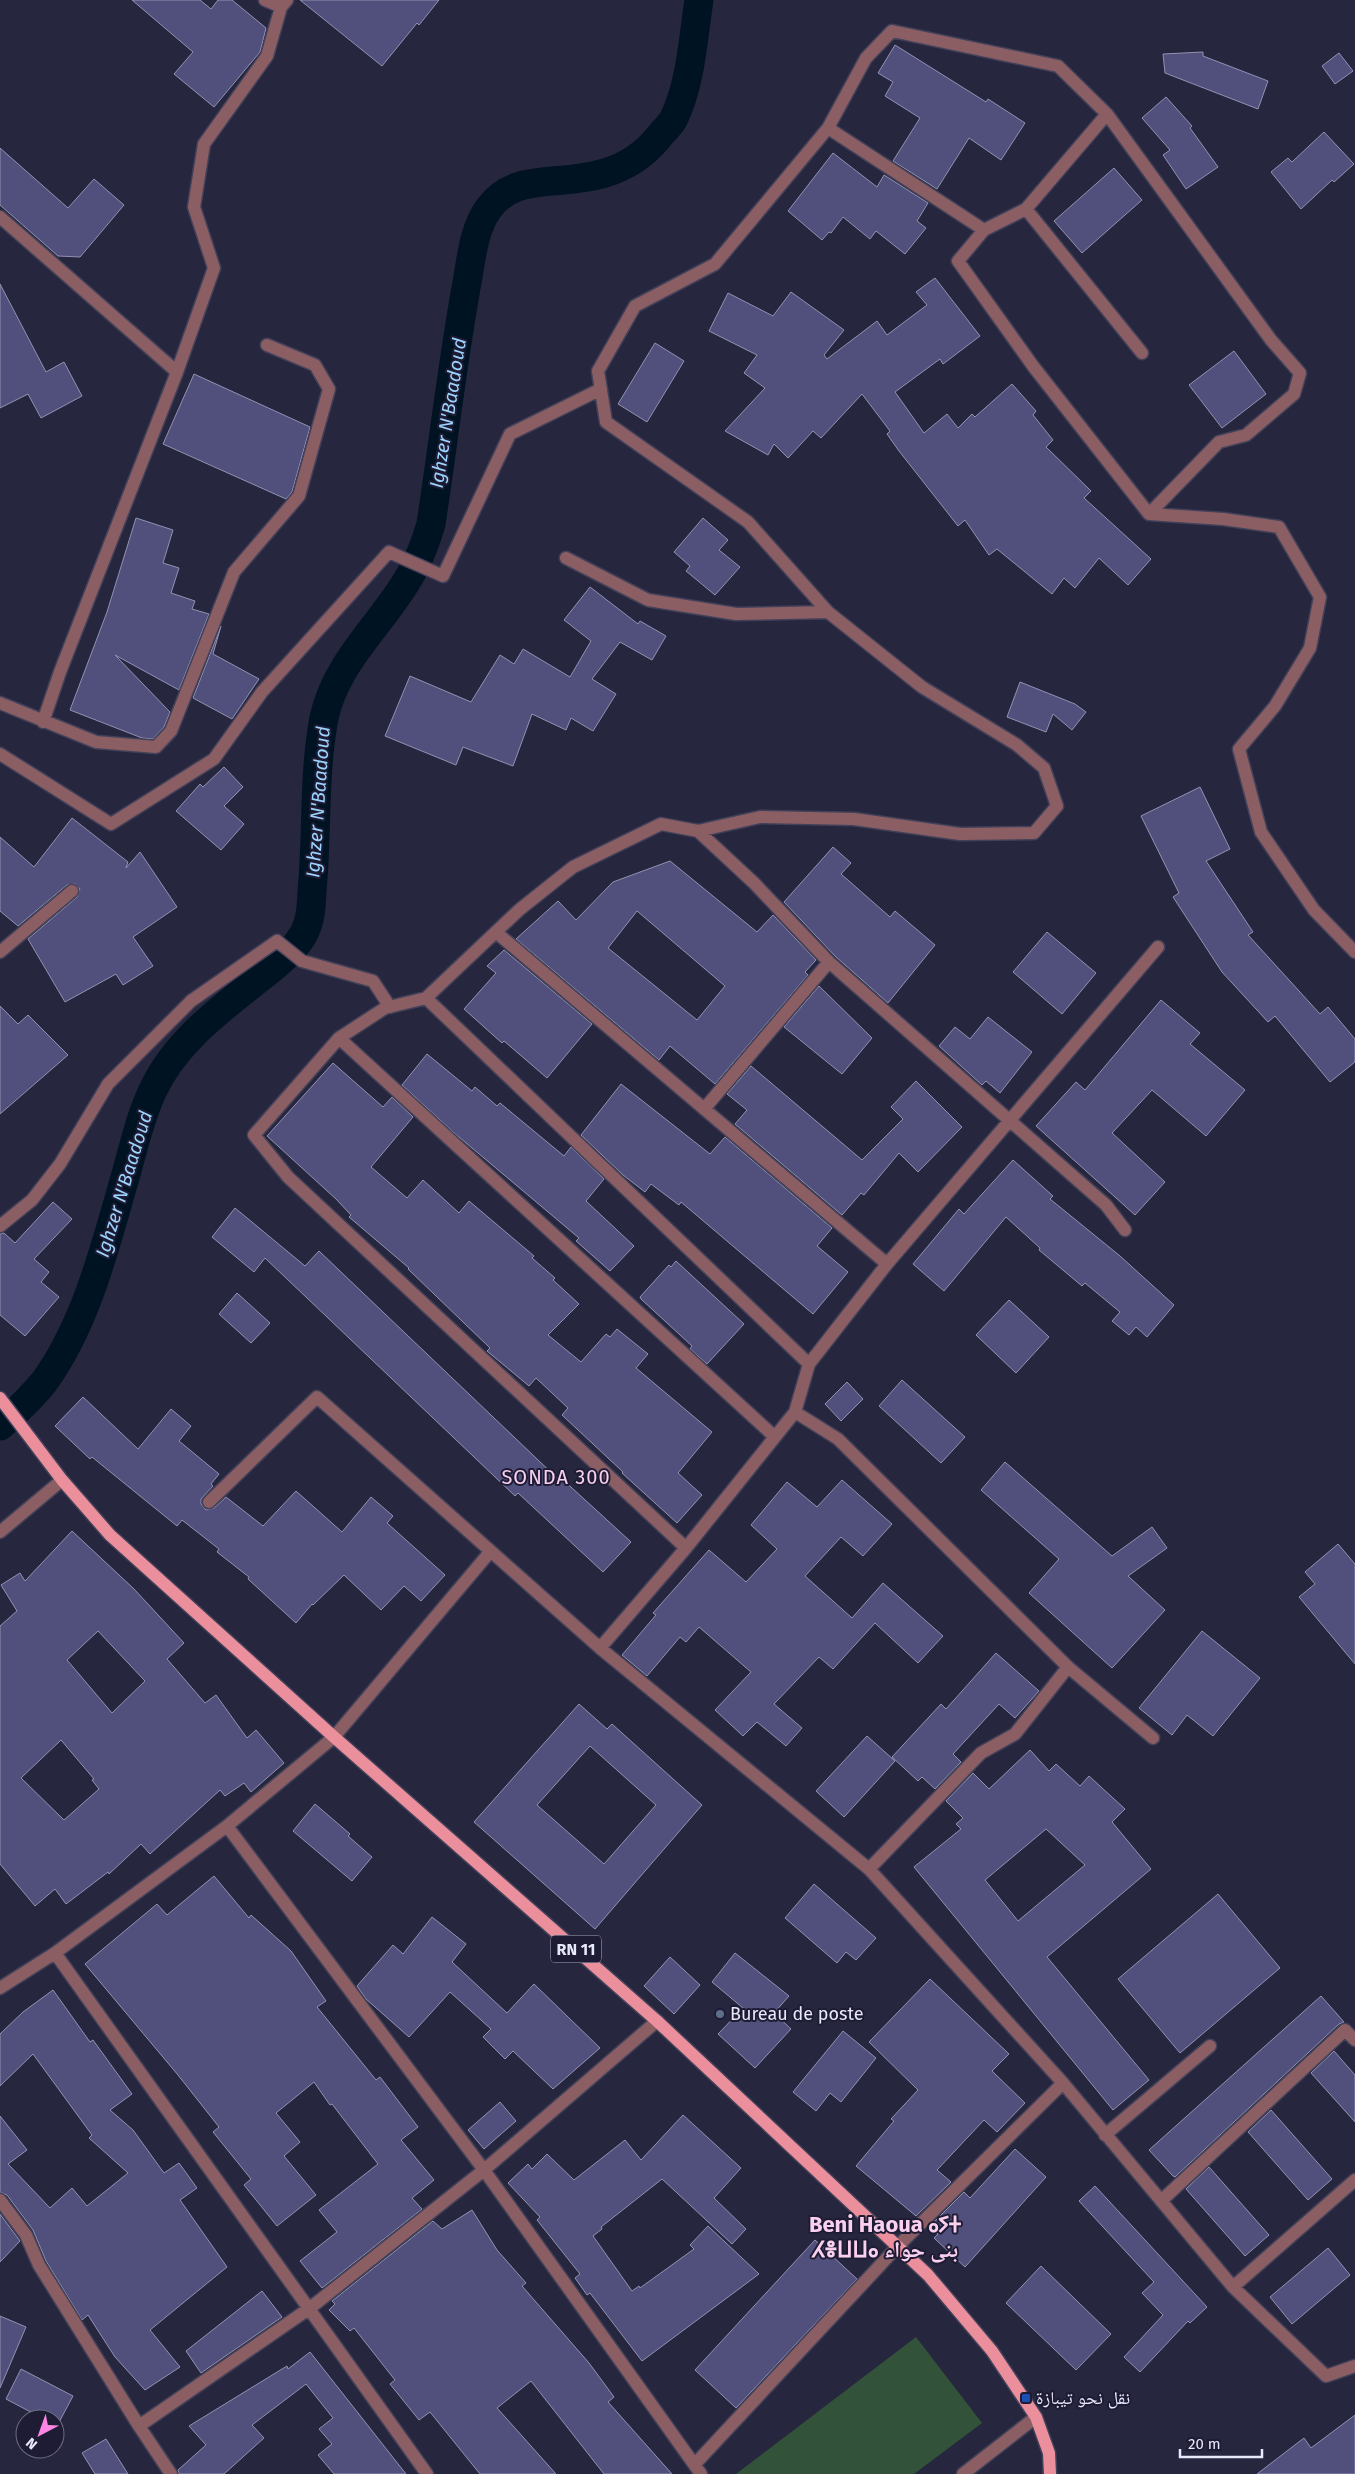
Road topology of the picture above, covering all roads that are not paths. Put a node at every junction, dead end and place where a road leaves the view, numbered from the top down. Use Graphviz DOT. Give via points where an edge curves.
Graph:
graph roads {
  1 [pos="265,0"];
  2 [pos="284,4"];
  3 [pos="1107,114"];
  4 [pos="828,128"];
  5 [pos="1026,209"];
  6 [pos="0,217"];
  7 [pos="984,230"];
  8 [pos="267,345"];
  9 [pos="1142,353"];
  10 [pos="177,372"];
  11 [pos="601,389"];
  12 [pos="1149,514"];
  13 [pos="566,558"];
  14 [pos="828,612"];
  15 [pos="0,703"];
  16 [pos="43,722"];
  17 [pos="0,754"];
  18 [pos="698,831"];
  19 [pos="72,891"];
  20 [pos="497,933"];
  21 [pos="1158,948"];
  22 [pos="0,952"];
  23 [pos="1355,952"];
  24 [pos="829,962"];
  25 [pos="426,998"];
  26 [pos="390,1007"];
  27 [pos="339,1038"];
  28 [pos="704,1109"];
  29 [pos="1010,1120"];
  30 [pos="0,1226"];
  31 [pos="1125,1230"];
  32 [pos="887,1264"];
  33 [pos="808,1364"];
  34 [pos="0,1398"];
  35 [pos="795,1412"];
  36 [pos="775,1437"];
  37 [pos="62,1480"];
  38 [pos="209,1502"];
  39 [pos="0,1532"];
  40 [pos="686,1548"];
  41 [pos="490,1552"];
  42 [pos="600,1648"];
  43 [pos="1068,1667"];
  44 [pos="334,1737"];
  45 [pos="1153,1738"];
  46 [pos="227,1826"];
  47 [pos="869,1869"];
  48 [pos="55,1953"];
  49 [pos="0,1988"];
  50 [pos="657,2021"];
  51 [pos="1355,2040"];
  52 [pos="1210,2046"];
  53 [pos="1063,2083"];
  54 [pos="1105,2135"];
  55 [pos="484,2170"];
  56 [pos="1355,2180"];
  57 [pos="0,2200"];
  58 [pos="1161,2201"];
  59 [pos="898,2246"];
  60 [pos="1233,2287"];
  61 [pos="310,2308"];
  62 [pos="1355,2366"];
  63 [pos="1036,2417"];
  64 [pos="139,2426"];
  65 [pos="698,2469"];
  66 [pos="171,2474"];
  67 [pos="427,2474"];
  68 [pos="963,2474"];
  69 [pos="1050,2474"];
  1 -- 2 [label="street"];
  2 -- 10 [label="street" via="268,56 204,144 194,206 214,268"];
  3 -- 4 [label="street" via="1058,66 892,31 866,58"];
  3 -- 5 [label="street"];
  3 -- 12 [label="street" via="1300,374 1294,394 1246,435 1219,442"];
  4 -- 7 [label="street"];
  4 -- 11 [label="street" via="715,264 635,306 598,372"];
  5 -- 7 [label="street"];
  5 -- 9 [label="street"];
  6 -- 10 [label="street"];
  7 -- 12 [label="street" via="958,261 1034,366"];
  8 -- 16 [label="street" via="315,365 329,389 299,496 234,572 171,731 156,748 96,742"];
  10 -- 16 [label="street"];
  11 -- 14 [label="street" via="606,422 748,522"];
  11 -- 17 [label="street" via="510,434 444,576 389,552 262,692 214,759 111,824"];
  12 -- 23 [label="street" via="1279,527 1320,597 1310,648 1275,706 1239,749 1261,832 1314,910"];
  13 -- 14 [label="street" via="648,600 736,614"];
  14 -- 18 [label="street" via="922,687 1017,745 1044,768 1057,806 1034,833 960,834 854,819 760,817"];
  15 -- 16 [label="street"];
  18 -- 20 [label="street" via="661,824 622,841 573,867 519,910"];
  18 -- 24 [label="street" via="754,883"];
  19 -- 22 [label="street"];
  20 -- 25 [label="street"];
  20 -- 28 [label="street"];
  21 -- 29 [label="street"];
  24 -- 28 [label="street"];
  24 -- 29 [label="street"];
  25 -- 26 [label="street"];
  25 -- 33 [label="street"];
  26 -- 27 [label="street"];
  26 -- 30 [label="street" via="374,981 302,960 277,941 191,1001 108,1084 60,1164 32,1200"];
  27 -- 36 [label="street"];
  27 -- 40 [label="street" via="254,1135 288,1177"];
  28 -- 32 [label="street"];
  29 -- 31 [label="street" via="1106,1205"];
  29 -- 32 [label="street"];
  32 -- 33 [label="street"];
  33 -- 35 [label="street"];
  34 -- 37 [label="main road, RN 11"];
  35 -- 36 [label="street"];
  35 -- 43 [label="street" via="838,1439"];
  36 -- 40 [label="street"];
  37 -- 39 [label="street"];
  37 -- 44 [label="main road, RN 11" via="110,1535"];
  38 -- 41 [label="street" via="317,1397"];
  40 -- 42 [label="street"];
  41 -- 42 [label="street"];
  41 -- 44 [label="street"];
  42 -- 47 [label="street"];
  43 -- 45 [label="street"];
  43 -- 47 [label="street" via="1015,1734 981,1753"];
  44 -- 46 [label="street"];
  44 -- 50 [label="main road, RN 11"];
  46 -- 48 [label="street"];
  46 -- 55 [label="street"];
  47 -- 53 [label="street"];
  48 -- 49 [label="street"];
  48 -- 61 [label="street"];
  50 -- 55 [label="street"];
  50 -- 59 [label="main road, RN 11"];
  51 -- 58 [label="street" via="1345,2030"];
  52 -- 54 [label="street"];
  53 -- 54 [label="street"];
  53 -- 59 [label="street"];
  54 -- 58 [label="street"];
  55 -- 61 [label="street"];
  55 -- 65 [label="street"];
  56 -- 60 [label="street"];
  57 -- 64 [label="street" via="26,2235 39,2265"];
  58 -- 60 [label="street"];
  59 -- 63 [label="main road, RN 11" via="928,2275 992,2351"];
  59 -- 65 [label="street"];
  60 -- 62 [label="street" via="1326,2376"];
  61 -- 64 [label="street"];
  61 -- 67 [label="street"];
  63 -- 68 [label="street"];
  63 -- 69 [label="main road, RN 11" via="1049,2453"];
  64 -- 66 [label="street"];
}
